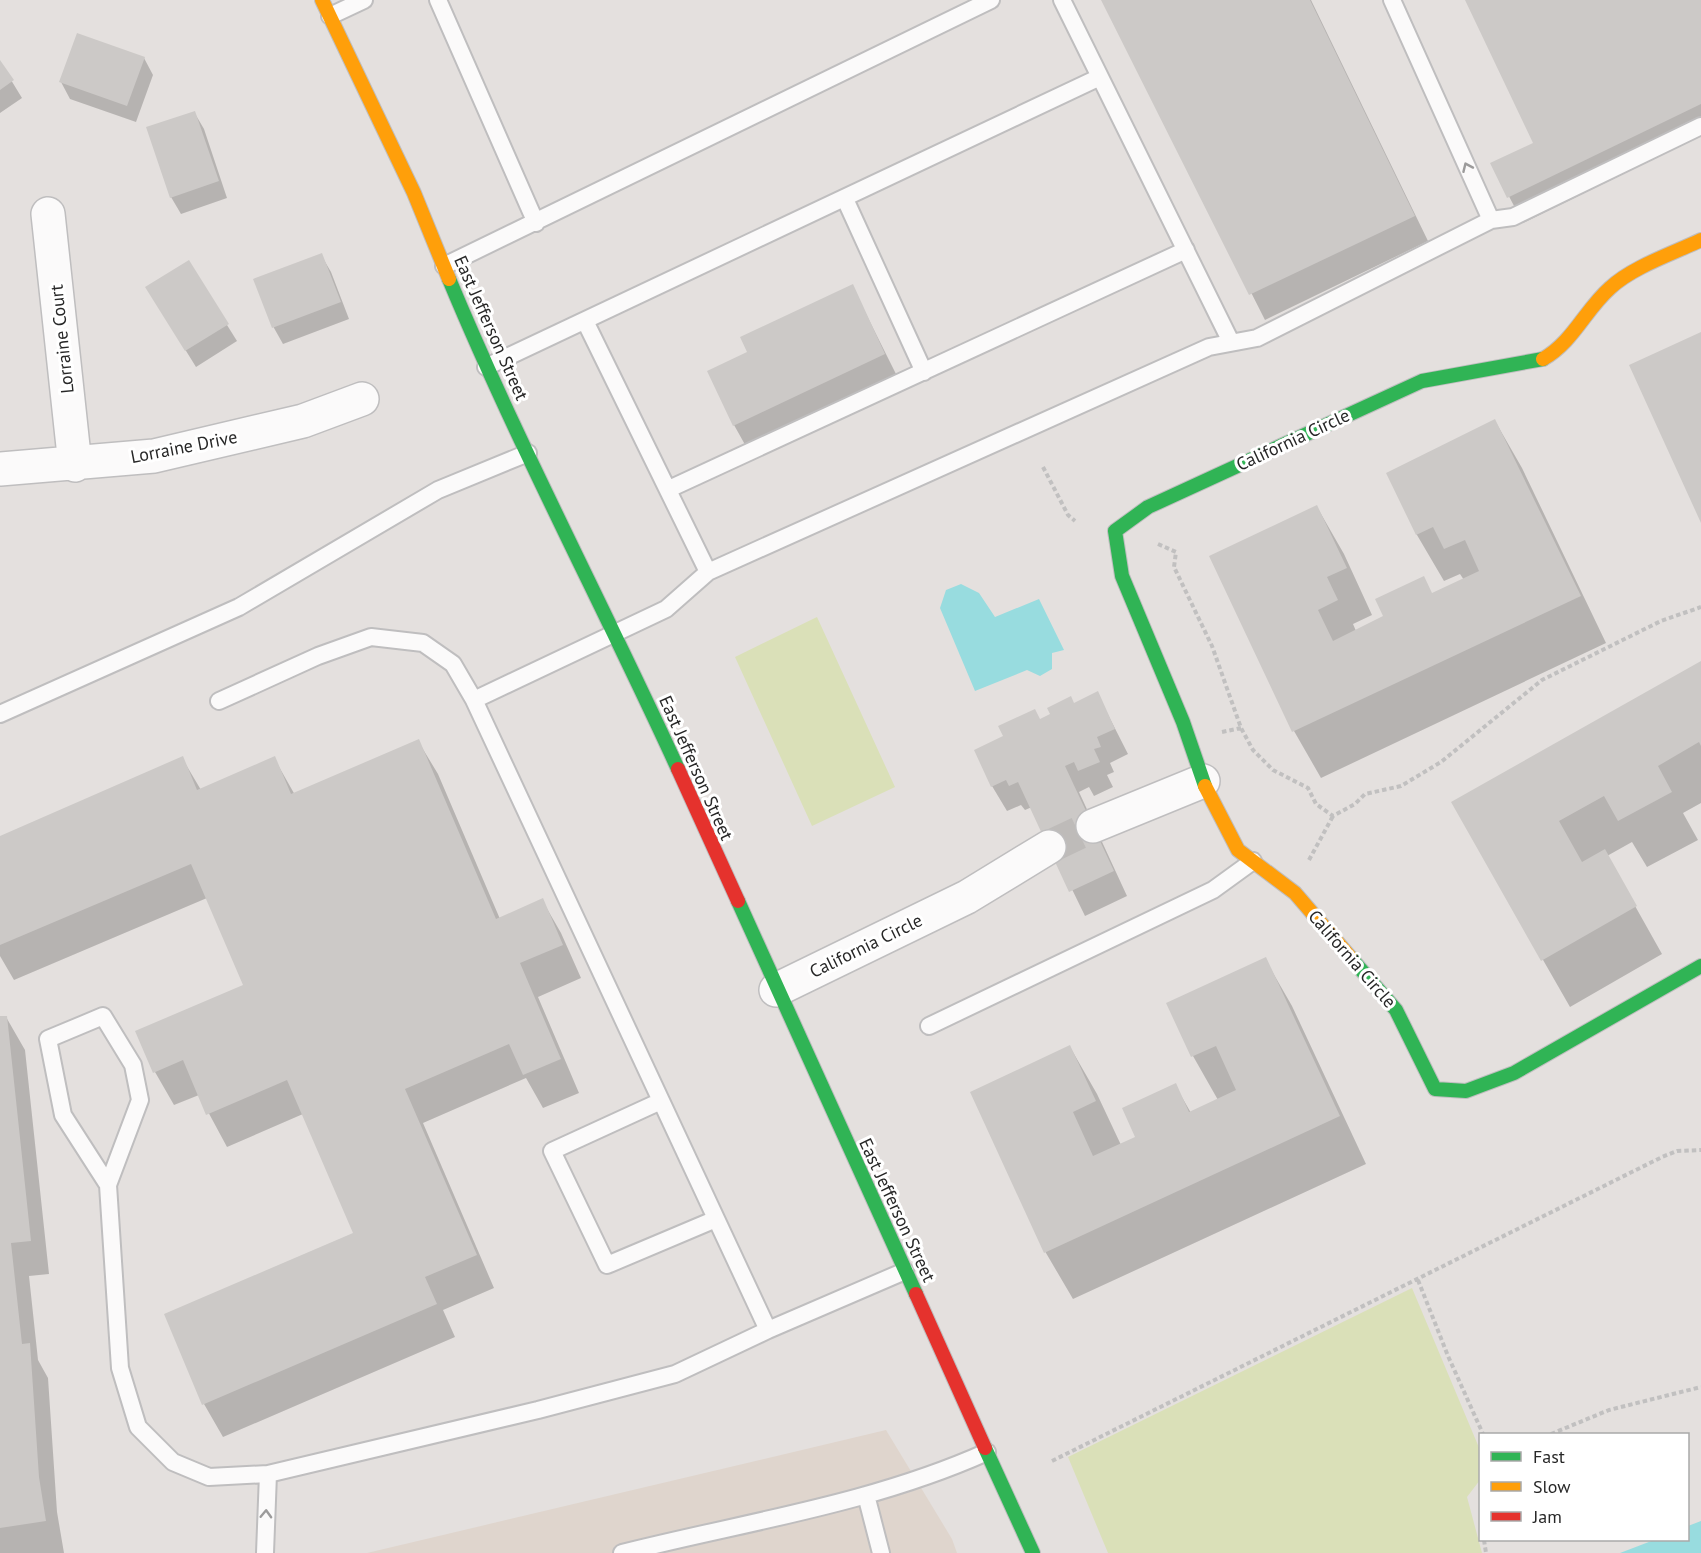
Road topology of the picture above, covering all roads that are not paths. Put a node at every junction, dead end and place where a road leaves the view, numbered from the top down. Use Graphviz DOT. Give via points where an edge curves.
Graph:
graph roads {
  1 [pos="322,0"];
  2 [pos="364,0"];
  3 [pos="438,0"];
  4 [pos="991,0"];
  5 [pos="1062,0"];
  6 [pos="1392,0"];
  7 [pos="330,16"];
  8 [pos="1100,77"];
  9 [pos="1701,126"];
  10 [pos="845,199"];
  11 [pos="48,214"];
  12 [pos="1491,220"];
  13 [pos="536,223"];
  14 [pos="1701,240"];
  15 [pos="1186,250"];
  16 [pos="444,266"];
  17 [pos="585,321"];
  18 [pos="1232,342"];
  19 [pos="486,367"];
  20 [pos="924,372"];
  21 [pos="362,399"];
  22 [pos="528,453"];
  23 [pos="75,465"];
  24 [pos="0,470"];
  25 [pos="669,489"];
  26 [pos="708,572"];
  27 [pos="617,635"];
  28 [pos="474,700"];
  29 [pos="219,701"];
  30 [pos="0,714"];
  31 [pos="1203,781"];
  32 [pos="1093,826"];
  33 [pos="1049,847"];
  34 [pos="1252,861"];
  35 [pos="1701,966"];
  36 [pos="776,990"];
  37 [pos="929,1026"];
  38 [pos="661,1101"];
  39 [pos="108,1185"];
  40 [pos="716,1219"];
  41 [pos="905,1271"];
  42 [pos="768,1330"];
  43 [pos="987,1452"];
  44 [pos="267,1474"];
  45 [pos="866,1495"];
  46 [pos="265,1553"];
  47 [pos="622,1553"];
  48 [pos="881,1553"];
  49 [pos="1033,1553"];
  1 -- 7 [label="street, East Jefferson Street"];
  2 -- 7 [label="lane"];
  3 -- 13 [label="lane"];
  4 -- 13 [label="lane"];
  5 -- 8 [label="lane"];
  12 -- 6 [label="lane, one-way"];
  7 -- 16 [label="street, East Jefferson Street"];
  8 -- 10 [label="lane"];
  8 -- 15 [label="lane"];
  9 -- 12 [label="lane" via="1513,217"];
  10 -- 17 [label="lane"];
  10 -- 20 [label="lane"];
  11 -- 23 [label="street, Lorraine Court"];
  12 -- 18 [label="lane" via="1257,338"];
  13 -- 16 [label="lane"];
  14 -- 31 [label="street, California Circle" via="1610,288 1562,347 1544,359 1422,381 1148,507 1115,531 1122,576 1183,722"];
  15 -- 18 [label="lane"];
  15 -- 20 [label="lane"];
  16 -- 19 [label="street, East Jefferson Street"];
  17 -- 19 [label="lane"];
  17 -- 25 [label="lane"];
  18 -- 26 [label="lane" via="1209,347"];
  19 -- 22 [label="street, East Jefferson Street"];
  20 -- 25 [label="lane"];
  21 -- 23 [label="street, Lorraine Drive" via="303,421 154,456"];
  22 -- 27 [label="street, East Jefferson Street"];
  22 -- 30 [label="lane" via="438,490 239,607"];
  23 -- 24 [label="street, Lorraine Drive"];
  25 -- 26 [label="lane"];
  26 -- 27 [label="lane" via="674,605"];
  27 -- 28 [label="lane"];
  27 -- 36 [label="street, East Jefferson Street"];
  28 -- 29 [label="lane" via="453,664 423,643 371,637 318,656"];
  28 -- 38 [label="lane"];
  31 -- 32 [label="street"];
  31 -- 34 [label="street, California Circle" via="1238,850"];
  33 -- 36 [label="street, California Circle" via="967,897"];
  34 -- 35 [label="street, California Circle" via="1295,893 1396,1010 1435,1089 1466,1091 1514,1073"];
  34 -- 37 [label="lane" via="1212,890"];
  36 -- 41 [label="street, East Jefferson Street"];
  38 -- 40 [label="lane"];
  38 -- 40 [label="lane" via="552,1150 607,1265"];
  39 -- 39 [label="lane" via="140,1100 133,1065 103,1016 48,1039 63,1115"];
  39 -- 44 [label="lane" via="120,1368 138,1427 173,1462 209,1477"];
  40 -- 42 [label="lane"];
  41 -- 42 [label="lane"];
  41 -- 43 [label="street, East Jefferson Street"];
  42 -- 44 [label="lane" via="675,1374"];
  43 -- 45 [label="lane" via="936,1475"];
  43 -- 49 [label="street, East Jefferson Street"];
  46 -- 44 [label="lane, one-way"];
  45 -- 47 [label="lane"];
  45 -- 48 [label="lane"];
}
